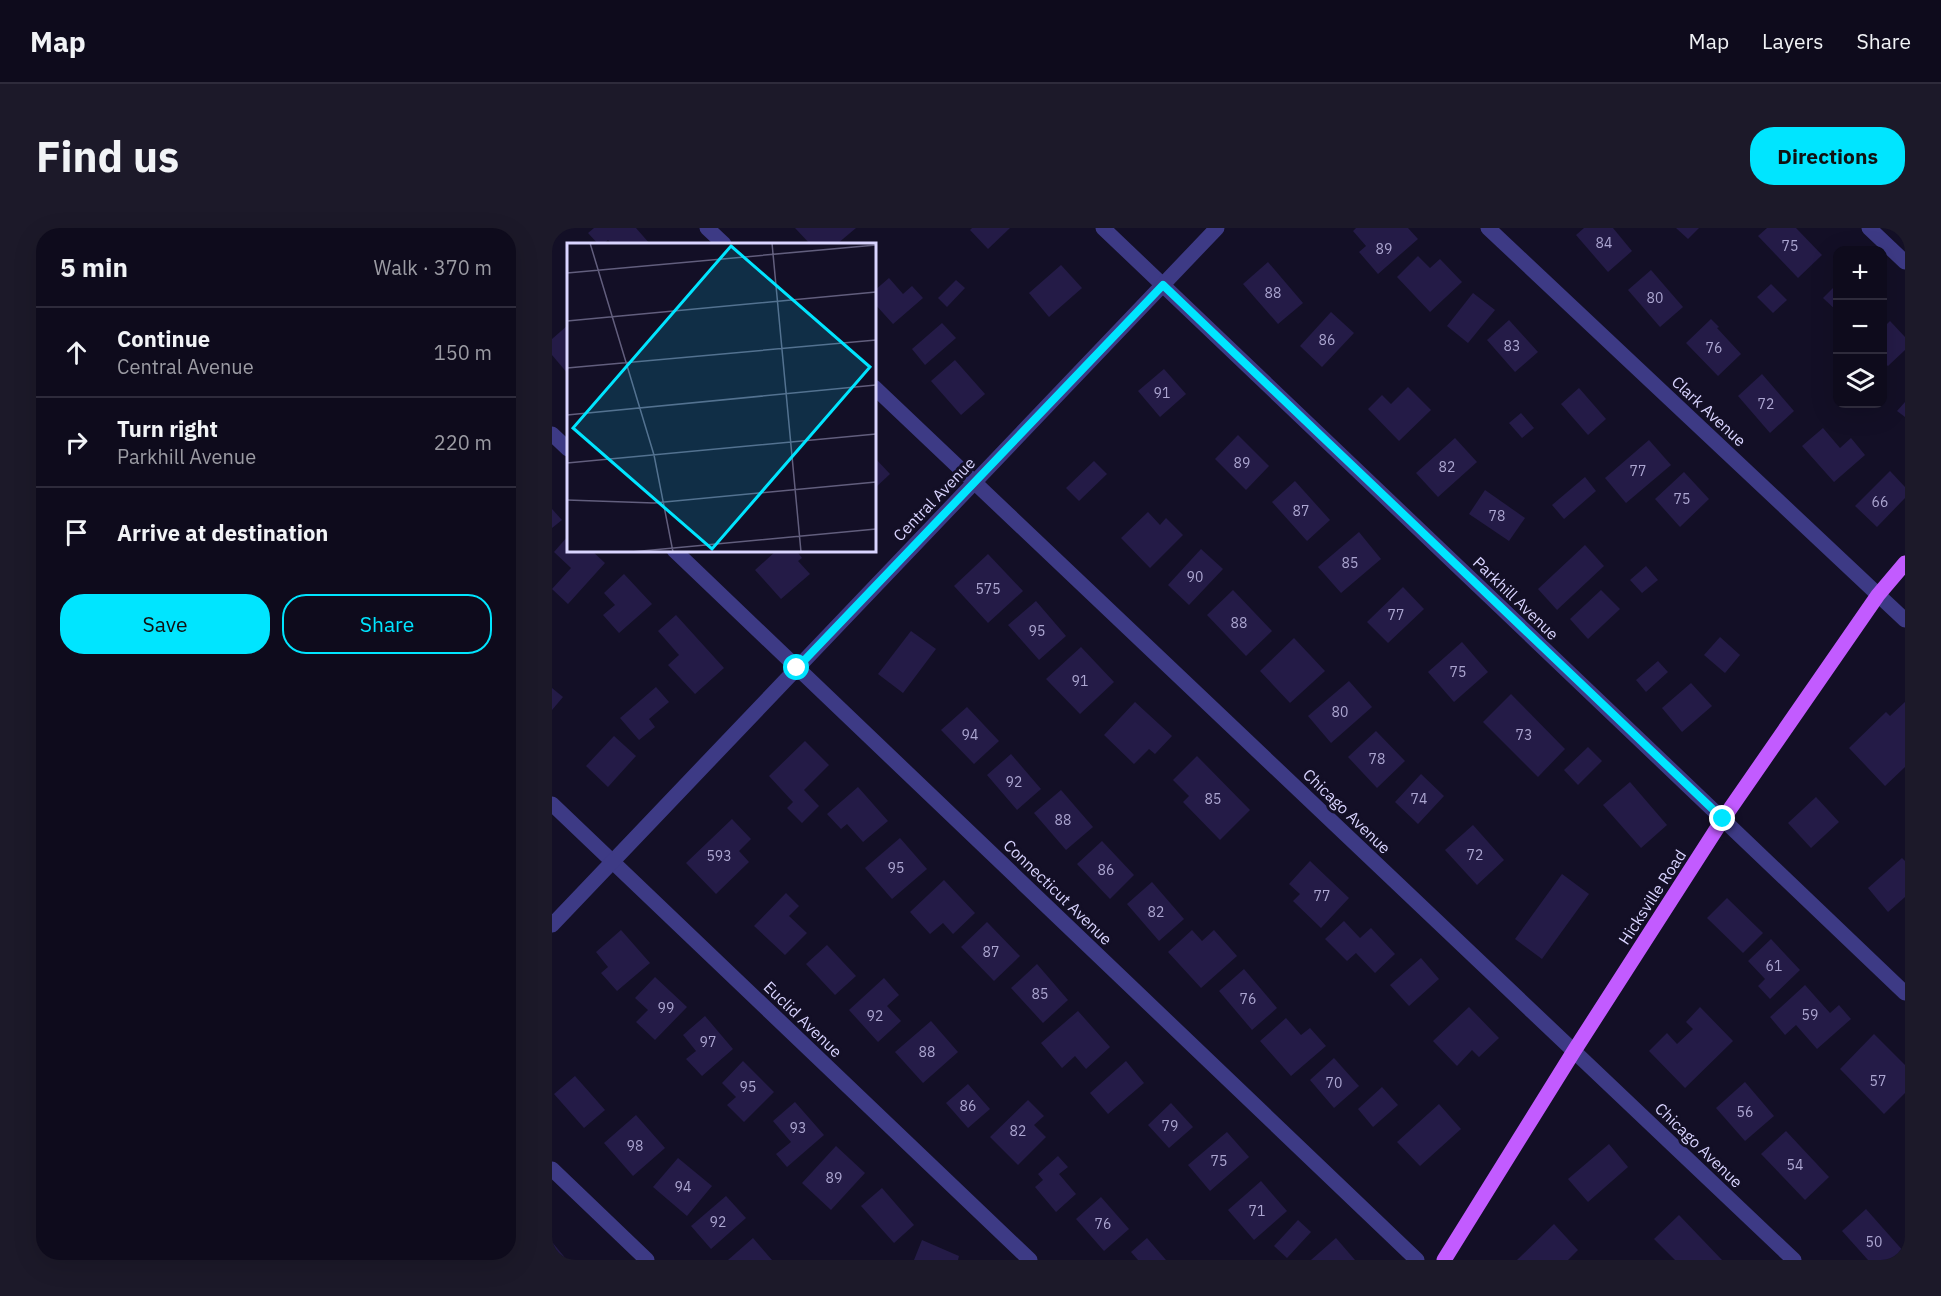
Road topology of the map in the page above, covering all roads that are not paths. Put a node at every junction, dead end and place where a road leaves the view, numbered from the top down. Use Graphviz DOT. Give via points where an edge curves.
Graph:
graph roads {
  1 [pos="707,228"];
  2 [pos="1102,228"];
  3 [pos="1217,228"];
  4 [pos="1488,228"];
  5 [pos="1869,228"];
  6 [pos="723,243"];
  7 [pos="1905,262"];
  8 [pos="1163,285"];
  9 [pos="876,389"];
  10 [pos="552,434"];
  11 [pos="567,448"];
  12 [pos="975,482"];
  13 [pos="676,552"];
  14 [pos="1905,563"];
  15 [pos="1878,595"];
  16 [pos="1905,620"];
  17 [pos="797,668"];
  18 [pos="552,804"];
  19 [pos="1723,819"];
  20 [pos="612,862"];
  21 [pos="552,925"];
  22 [pos="1905,993"];
  23 [pos="1574,1051"];
  24 [pos="552,1170"];
  25 [pos="647,1260"];
  26 [pos="1030,1260"];
  27 [pos="1417,1260"];
  28 [pos="1444,1260"];
  29 [pos="1794,1260"];
  1 -- 6 [label="street"];
  2 -- 8 [label="street, Parkhill Avenue"];
  3 -- 8 [label="street, Central Avenue"];
  4 -- 15 [label="street, Clark Avenue"];
  5 -- 7 [label="street"];
  8 -- 12 [label="street, Central Avenue"];
  8 -- 19 [label="street, Parkhill Avenue"];
  9 -- 12 [label="street, Chicago Avenue"];
  10 -- 11 [label="street"];
  12 -- 17 [label="street, Central Avenue"];
  12 -- 23 [label="street, Chicago Avenue"];
  13 -- 17 [label="street, Connecticut Avenue"];
  14 -- 15 [label="main road, Hicksville Road"];
  15 -- 16 [label="street, Clark Avenue"];
  15 -- 19 [label="main road, Hicksville Road"];
  17 -- 20 [label="street, Central Avenue"];
  17 -- 27 [label="street, Connecticut Avenue"];
  18 -- 20 [label="street, Euclid Avenue"];
  19 -- 22 [label="street, Parkhill Avenue"];
  19 -- 23 [label="main road, Hicksville Road"];
  20 -- 21 [label="street, Central Avenue"];
  20 -- 26 [label="street, Euclid Avenue"];
  23 -- 28 [label="main road, Hicksville Road"];
  23 -- 29 [label="street, Chicago Avenue"];
  24 -- 25 [label="street"];
}
